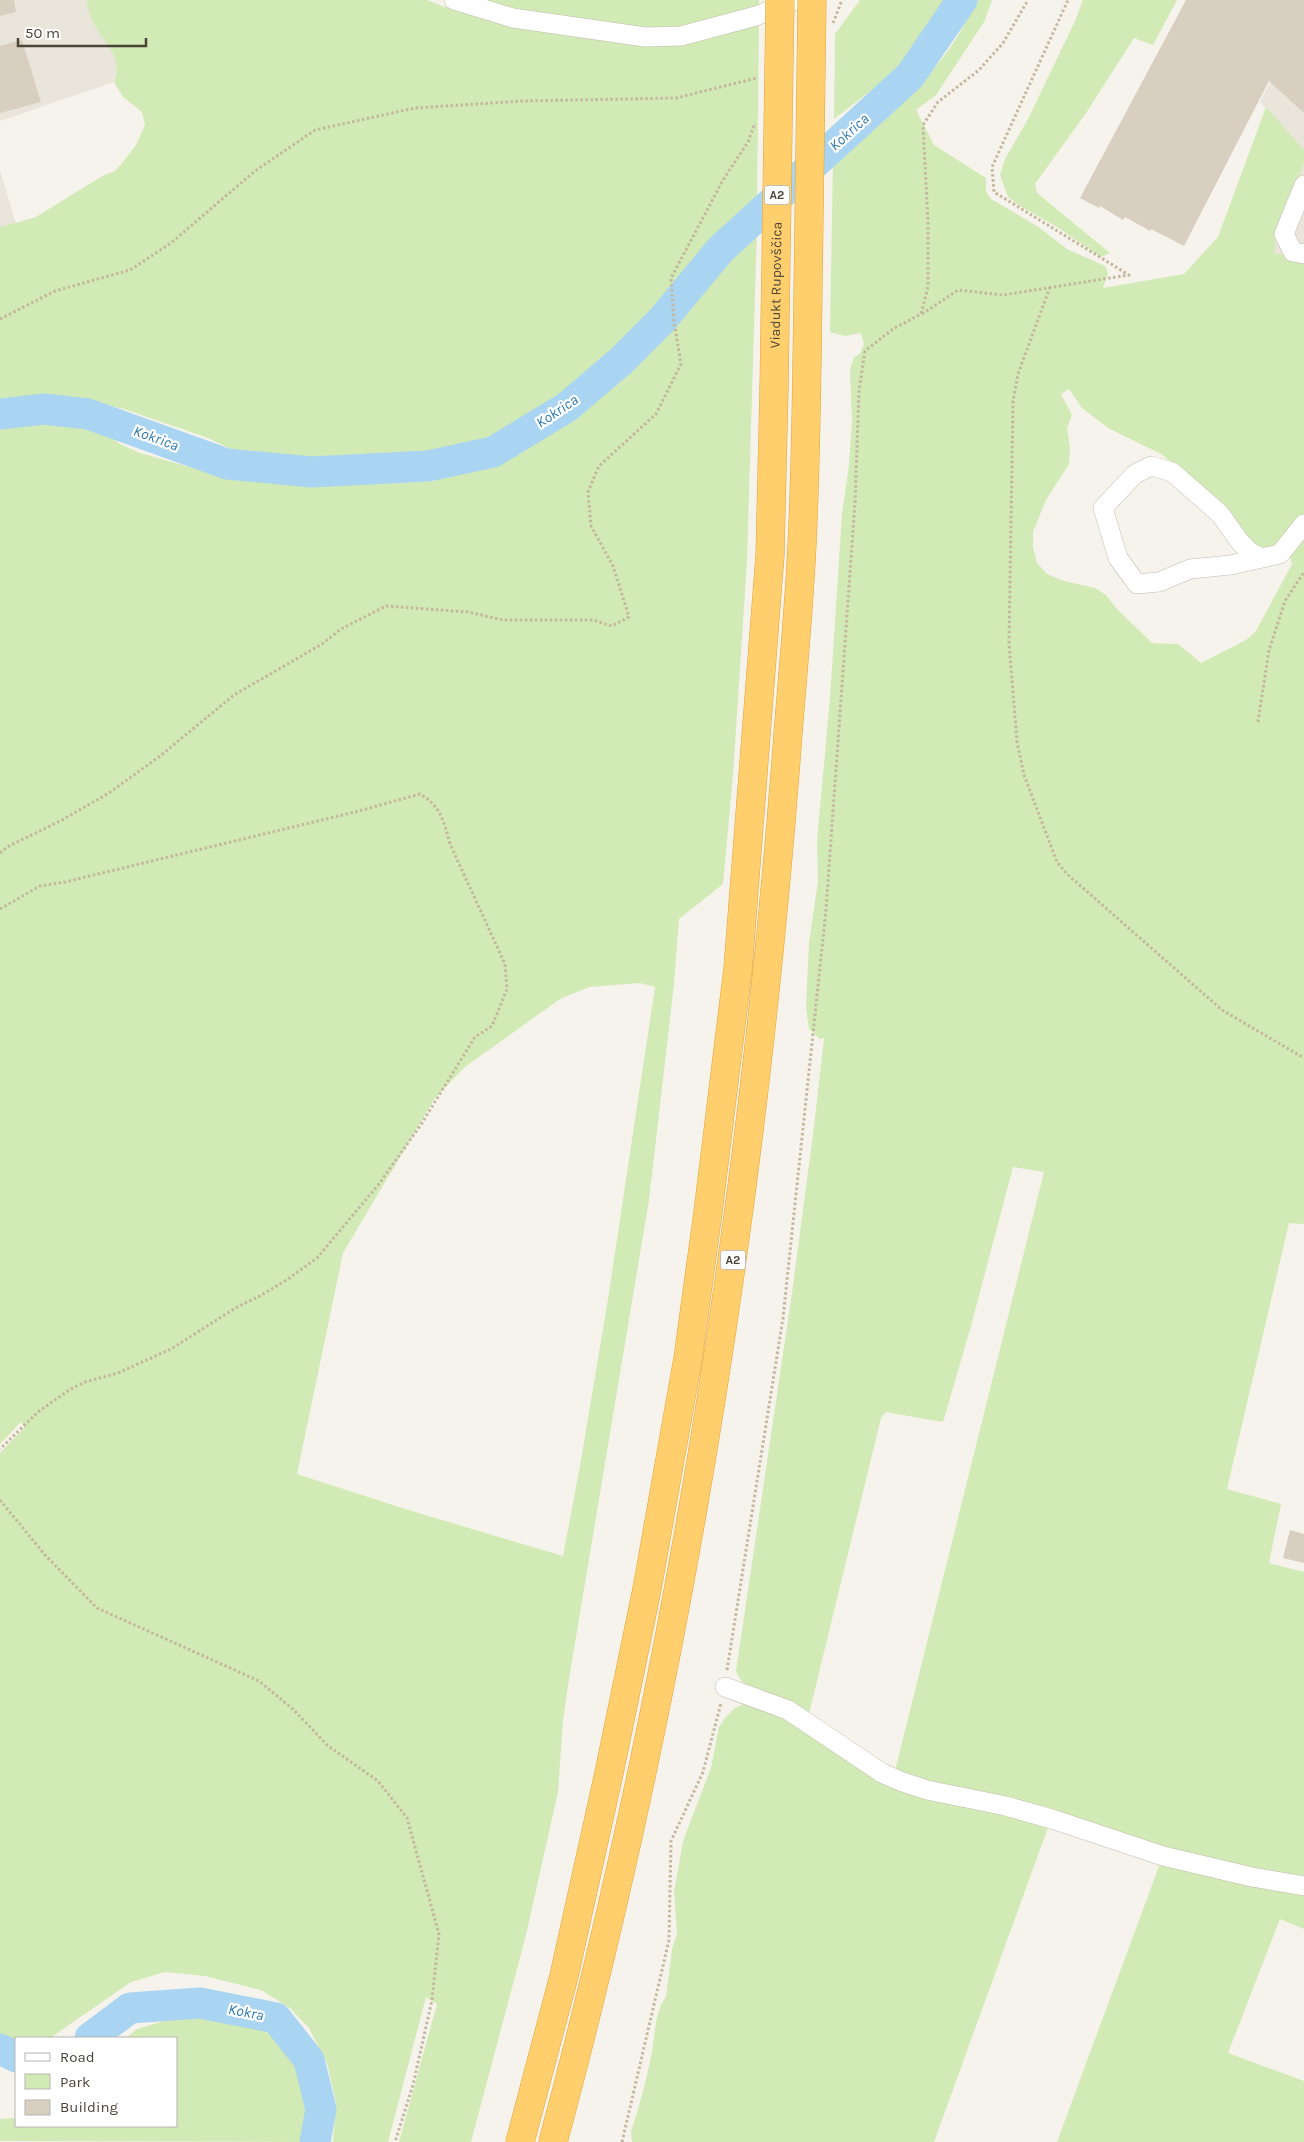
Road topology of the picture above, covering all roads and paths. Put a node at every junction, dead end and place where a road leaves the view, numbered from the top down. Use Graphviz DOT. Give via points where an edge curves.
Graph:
graph roads {
  1 [pos="454,0"];
  2 [pos="780,0"];
  3 [pos="796,0"];
  4 [pos="812,0"];
  5 [pos="842,0"];
  6 [pos="1028,0"];
  7 [pos="1068,0"];
  8 [pos="829,27"];
  9 [pos="762,76"];
  10 [pos="757,118"];
  11 [pos="1304,185"];
  12 [pos="1304,254"];
  13 [pos="1050,287"];
  14 [pos="921,314"];
  15 [pos="0,318"];
  16 [pos="1304,524"];
  17 [pos="1262,558"];
  18 [pos="1304,572"];
  19 [pos="1258,722"];
  20 [pos="0,853"];
  21 [pos="0,910"];
  22 [pos="1304,1058"];
  23 [pos="0,1449"];
  24 [pos="0,1500"];
  25 [pos="724,1687"];
  26 [pos="1304,1886"];
  27 [pos="395,2142"];
  28 [pos="520,2142"];
  29 [pos="553,2142"];
  30 [pos="622,2142"];
  1 -- 3 [label="street" via="513,18 645,37 681,36 756,16"];
  2 -- 28 [label="highway, Viadukt Rupovščica / A2, bridge" via="770,555 738,968 688,1358 647,1589 564,1976"];
  4 -- 29 [label="highway, A2, bridge" via="802,546 782,818 752,1117 722,1341 694,1507 597,1972"];
  5 -- 8 [label="path" via="836,20"];
  6 -- 14 [label="path" via="1003,43 979,70 938,102 923,125 928,287"];
  7 -- 13 [label="path" via="992,167 994,192 1129,275"];
  9 -- 15 [label="path" via="676,98 522,101 415,108 315,130 255,171 170,243 130,270 55,291"];
  10 -- 20 [label="path" via="748,142 723,180 671,278 681,364 656,414 599,466 588,492 591,526 613,566 629,616 612,626 593,620 504,620 468,612 386,606 341,629 322,644 234,695 109,793"];
  11 -- 12 [label="street" via="1284,234 1293,252"];
  13 -- 14 [label="path" via="1003,295 958,290"];
  13 -- 22 [label="path" via="1018,374 1013,401 1009,643 1017,742 1024,775 1057,862 1068,874 1222,1010"];
  14 -- 25 [label="path" via="893,329 865,351 859,391 854,513 826,910 783,1318"];
  16 -- 17 [label="street" via="1280,554"];
  17 -- 17 [label="street" via="1251,553 1220,514 1172,472 1151,466 1135,474 1104,508 1118,558 1137,584 1159,582 1190,569"];
  18 -- 19 [label="path" via="1285,601 1269,650"];
  21 -- 23 [label="path" via="40,886 259,836 420,794 433,801 444,824 505,964 507,989 492,1026 475,1038 380,1184 317,1258 274,1288 237,1307 171,1349 118,1373 84,1382 69,1390 38,1412"];
  24 -- 27 [label="path" via="45,1556 97,1608 259,1681 294,1710 327,1745 378,1781 407,1818 439,1934 432,2000 413,2085"];
  25 -- 26 [label="street" via="788,1710 900,1781 1052,1819 1163,1856"];
  25 -- 30 [label="path" via="703,1772 671,1841 668,1940"];
}
